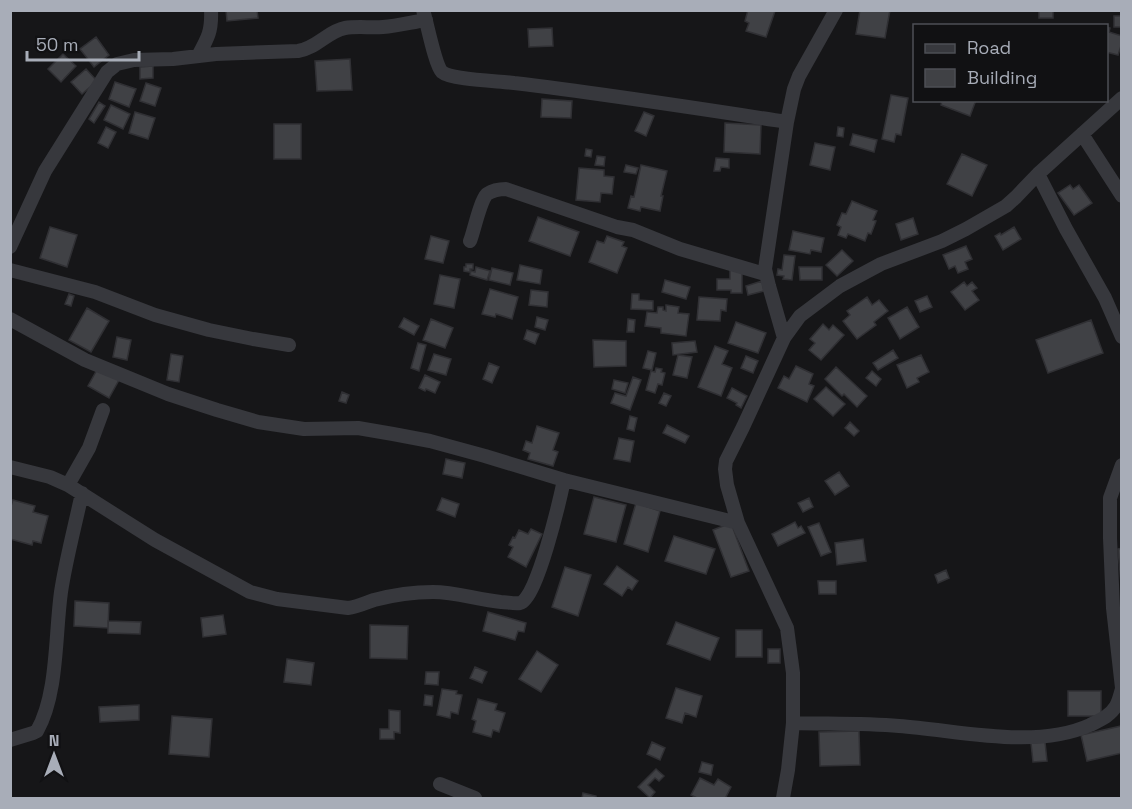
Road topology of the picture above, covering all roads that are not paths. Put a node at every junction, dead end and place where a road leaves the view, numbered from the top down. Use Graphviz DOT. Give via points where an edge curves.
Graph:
graph roads {
  1 [pos="211,10"];
  2 [pos="836,10"];
  3 [pos="425,15"];
  4 [pos="198,56"];
  5 [pos="1122,98"];
  6 [pos="787,122"];
  7 [pos="1082,134"];
  8 [pos="1038,174"];
  9 [pos="1122,196"];
  10 [pos="470,241"];
  11 [pos="10,247"];
  12 [pos="10,270"];
  13 [pos="765,274"];
  14 [pos="10,319"];
  15 [pos="1122,337"];
  16 [pos="784,338"];
  17 [pos="289,345"];
  18 [pos="103,410"];
  19 [pos="1122,465"];
  20 [pos="10,467"];
  21 [pos="564,480"];
  22 [pos="68,485"];
  23 [pos="82,493"];
  24 [pos="738,524"];
  25 [pos="1122,688"];
  26 [pos="793,723"];
  27 [pos="10,740"];
  28 [pos="440,784"];
  29 [pos="475,798"];
  30 [pos="783,798"];
  1 -- 4 [label="street" via="211,31"];
  2 -- 6 [label="street" via="799,76"];
  3 -- 4 [label="street" via="382,27 344,28 298,51"];
  3 -- 6 [label="street" via="436,58 445,74"];
  4 -- 11 [label="street" via="134,60 117,64 107,72 45,171"];
  5 -- 7 [label="street"];
  6 -- 13 [label="street"];
  7 -- 8 [label="street"];
  7 -- 9 [label="street"];
  8 -- 15 [label="street"];
  8 -- 16 [label="street" via="1006,206 966,229 881,264 840,286 800,316"];
  10 -- 13 [label="street" via="485,197 493,190 506,189"];
  12 -- 17 [label="street" via="95,292 209,330"];
  13 -- 16 [label="street"];
  14 -- 21 [label="street" via="85,360 217,411 286,427 358,428 430,441"];
  16 -- 24 [label="street" via="726,460 724,469"];
  18 -- 22 [label="street" via="89,448"];
  19 -- 25 [label="street" via="1110,498 1113,608"];
  20 -- 22 [label="street"];
  21 -- 23 [label="street" via="536,581 522,602 422,592 348,608 250,592 155,540"];
  21 -- 24 [label="street"];
  22 -- 23 [label="street"];
  23 -- 27 [label="street" via="61,594 49,701 37,731"];
  24 -- 26 [label="street" via="787,628 793,673"];
  25 -- 26 [label="street" via="1117,705 1102,720 1051,736 1021,738 896,725"];
  26 -- 30 [label="street"];
  28 -- 29 [label="street"];
}
